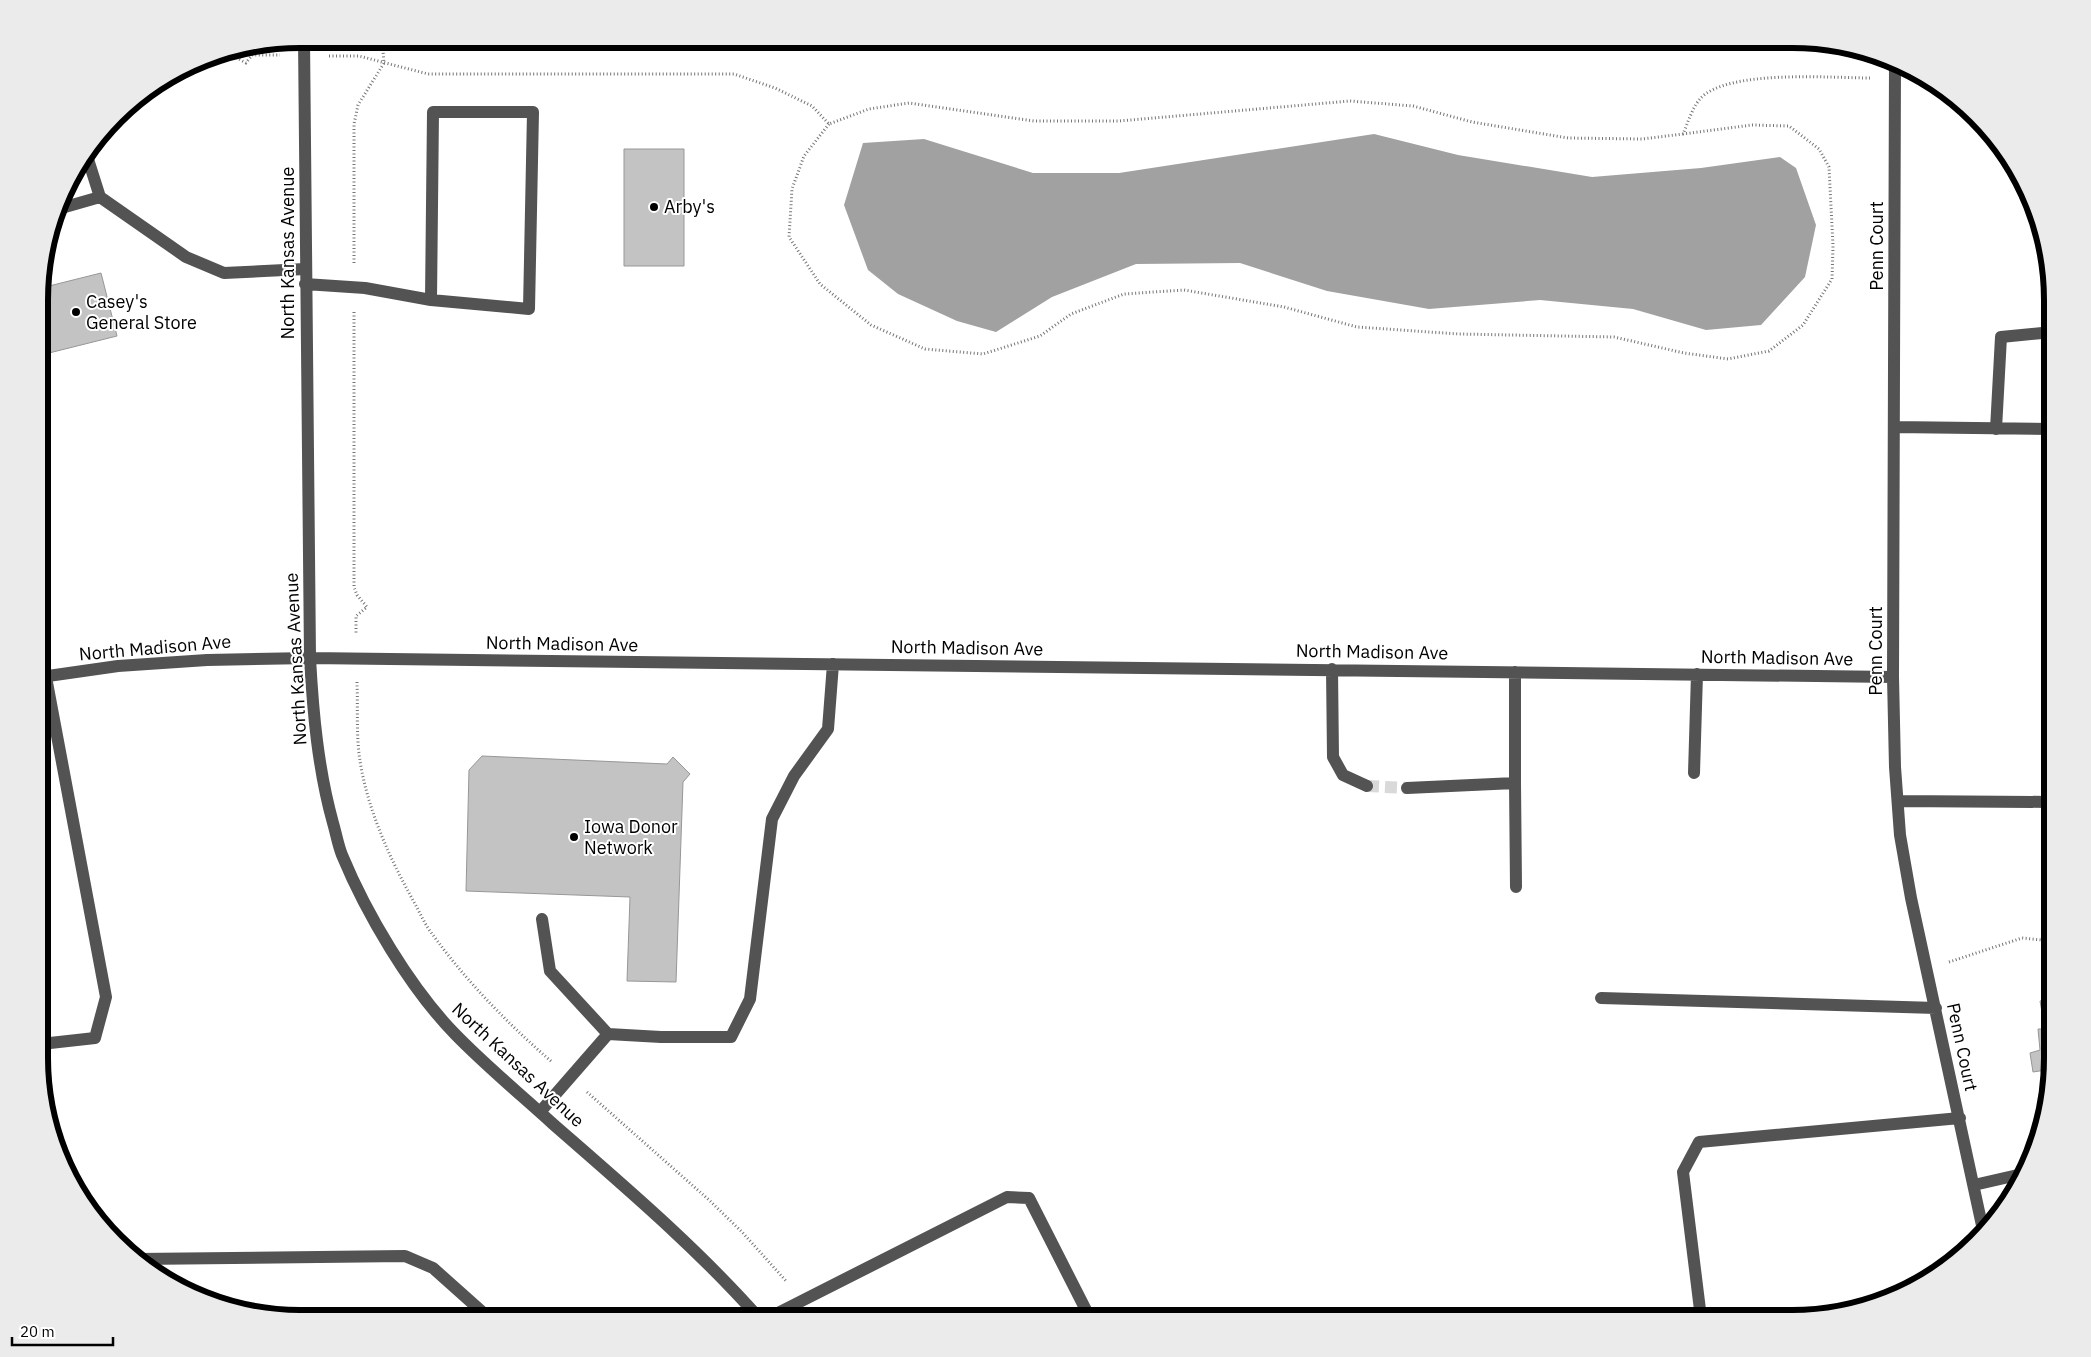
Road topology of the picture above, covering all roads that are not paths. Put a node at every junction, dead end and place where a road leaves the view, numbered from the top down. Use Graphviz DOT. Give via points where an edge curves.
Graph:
graph roads {
  1 [pos="304,48"];
  2 [pos="1895,70"];
  3 [pos="89,162"];
  4 [pos="100,198"];
  5 [pos="65,207"];
  6 [pos="305,269"];
  7 [pos="305,284"];
  8 [pos="431,300"];
  9 [pos="2044,333"];
  10 [pos="1894,427"];
  11 [pos="1996,428"];
  12 [pos="2044,429"];
  13 [pos="310,658"];
  14 [pos="833,664"];
  15 [pos="1332,669"];
  16 [pos="1515,672"];
  17 [pos="1696,674"];
  18 [pos="48,676"];
  19 [pos="1893,677"];
  20 [pos="48,698"];
  21 [pos="1694,773"];
  22 [pos="1515,783"];
  23 [pos="1366,786"];
  24 [pos="1407,788"];
  25 [pos="1898,802"];
  26 [pos="2044,802"];
  27 [pos="1516,887"];
  28 [pos="542,919"];
  29 [pos="1601,998"];
  30 [pos="1936,1008"];
  31 [pos="608,1034"];
  32 [pos="48,1043"];
  33 [pos="540,1112"];
  34 [pos="1960,1118"];
  35 [pos="2014,1176"];
  36 [pos="1974,1184"];
  37 [pos="1982,1222"];
  38 [pos="149,1259"];
  39 [pos="480,1310"];
  40 [pos="752,1310"];
  41 [pos="784,1310"];
  42 [pos="1086,1310"];
  43 [pos="1700,1310"];
  1 -- 6 [label="street, North Kansas Avenue"];
  2 -- 10 [label="street, Penn Court"];
  3 -- 4 [label="street"];
  4 -- 5 [label="street"];
  4 -- 6 [label="street" via="186,257 224,273"];
  6 -- 7 [label="street, North Kansas Avenue"];
  7 -- 8 [label="street" via="354,287"];
  7 -- 13 [label="street, North Kansas Avenue"];
  8 -- 8 [label="street" via="529,309 533,112 433,112"];
  9 -- 11 [label="street" via="2001,337"];
  10 -- 11 [label="street"];
  10 -- 19 [label="street, Penn Court"];
  11 -- 12 [label="street"];
  13 -- 14 [label="street, North Madison Ave"];
  13 -- 18 [label="street, North Madison Ave" via="128,665"];
  13 -- 33 [label="street, North Kansas Avenue" via="312,709 324,793 341,854 365,902 406,974 453,1033"];
  14 -- 15 [label="street, North Madison Ave"];
  14 -- 31 [label="street" via="828,729 794,776 772,819 750,999 731,1036"];
  15 -- 16 [label="street, North Madison Ave"];
  15 -- 23 [label="street" via="1333,757 1343,775"];
  16 -- 17 [label="street, North Madison Ave"];
  16 -- 22 [label="street"];
  17 -- 19 [label="street, North Madison Ave"];
  17 -- 21 [label="street"];
  19 -- 25 [label="street, Penn Court"];
  20 -- 32 [label="street" via="106,997 95,1038"];
  22 -- 24 [label="street"];
  22 -- 27 [label="street"];
  25 -- 26 [label="street"];
  25 -- 30 [label="street, Penn Court" via="1900,835"];
  28 -- 31 [label="street" via="550,971"];
  29 -- 30 [label="street"];
  30 -- 34 [label="street, Penn Court"];
  31 -- 33 [label="street"];
  33 -- 40 [label="street, North Kansas Avenue" via="662,1219"];
  34 -- 36 [label="street, Penn Court"];
  34 -- 43 [label="street" via="1699,1142 1683,1172"];
  35 -- 36 [label="street"];
  36 -- 37 [label="street, Penn Court"];
  38 -- 39 [label="street" via="405,1256 433,1268"];
  41 -- 42 [label="street" via="1007,1197 1029,1198"];
}
